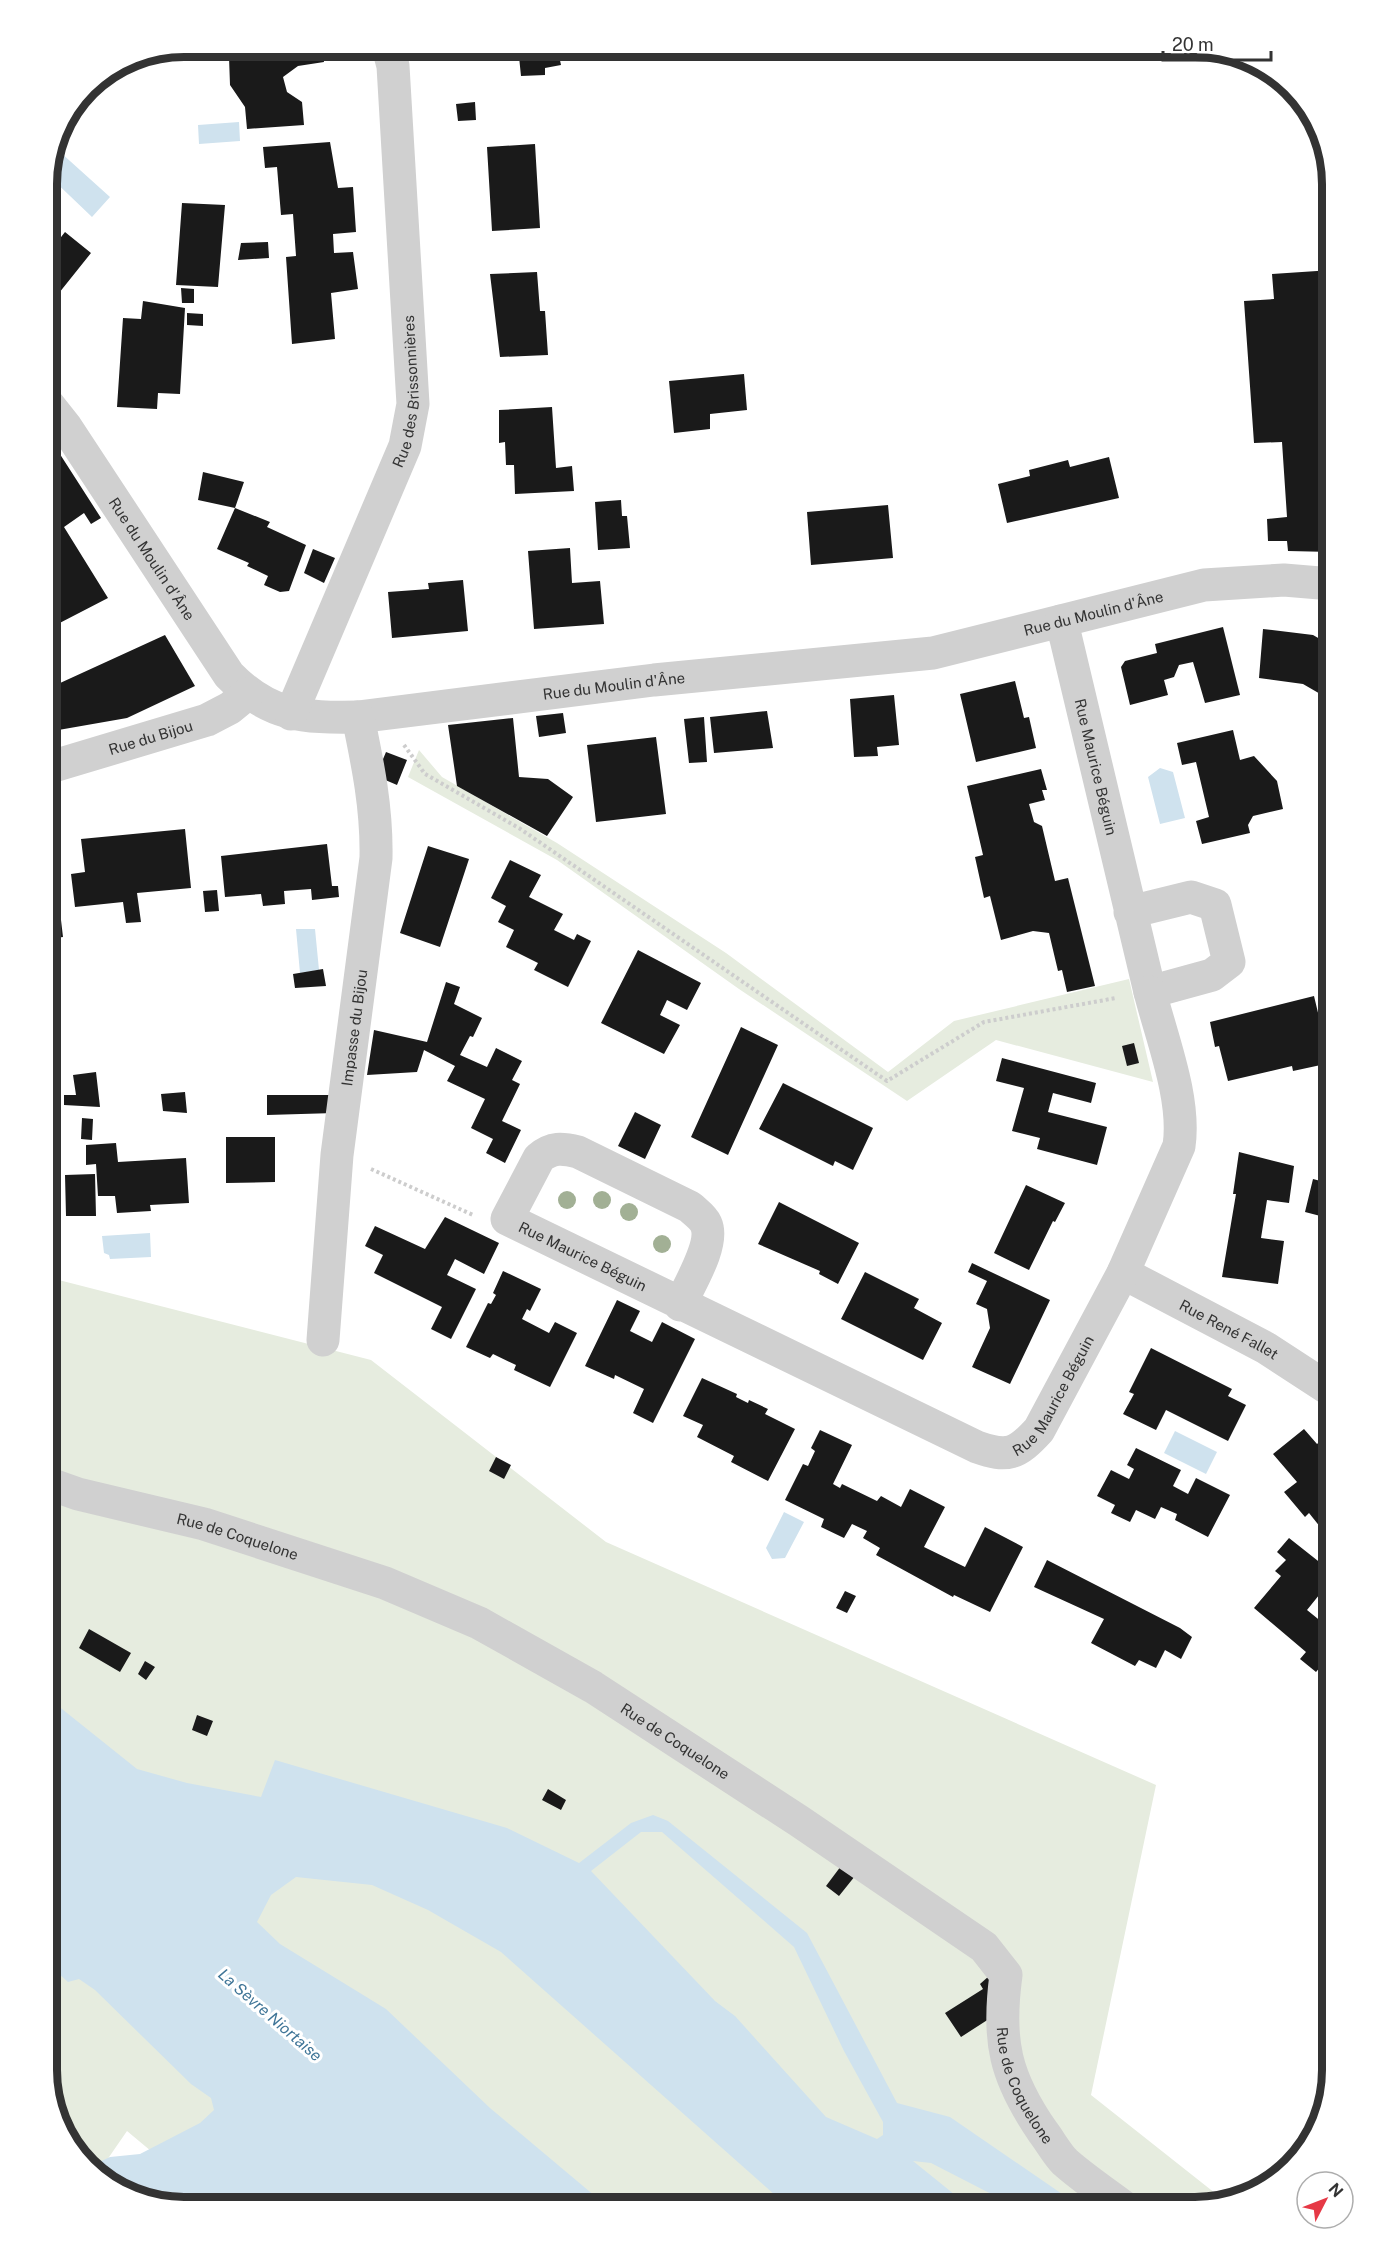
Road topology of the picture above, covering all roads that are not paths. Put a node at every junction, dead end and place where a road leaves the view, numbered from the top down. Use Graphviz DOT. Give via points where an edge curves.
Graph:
graph roads {
  1 [pos="391,57"];
  2 [pos="57,416"];
  3 [pos="1322,583"];
  4 [pos="1061,621"];
  5 [pos="247,694"];
  6 [pos="291,714"];
  7 [pos="358,717"];
  8 [pos="57,765"];
  9 [pos="1130,912"];
  10 [pos="1150,993"];
  11 [pos="1123,1273"];
  12 [pos="680,1305"];
  13 [pos="323,1340"];
  14 [pos="1322,1384"];
  15 [pos="57,1487"];
  16 [pos="1110,2197"];
  1 -- 6 [label="street, Rue des Brissonnières" via="413,404 405,446"];
  2 -- 5 [label="street, Rue du Moulin d'Âne" via="209,649"];
  3 -- 4 [label="street, Rue du Moulin d'Âne" via="1284,580 1204,585"];
  4 -- 7 [label="street, Rue du Moulin d'Âne" via="933,653 654,680"];
  4 -- 9 [label="street, Rue Maurice Béguin"];
  5 -- 6 [label="street, Rue du Moulin d'Âne"];
  5 -- 8 [label="street, Rue du Bijou" via="207,720"];
  6 -- 7 [label="street, Rue du Moulin d'Âne" via="312,718"];
  7 -- 13 [label="street, Impasse du Bijou" via="371,778 376,858 337,1155"];
  9 -- 10 [label="street, Rue Maurice Béguin"];
  9 -- 10 [label="street" via="1191,897 1215,905 1218,916 1229,962 1212,975"];
  10 -- 11 [label="street, Rue Maurice Béguin" via="1182,1128 1173,1162"];
  11 -- 12 [label="street, Rue Maurice Béguin" via="1039,1430 1013,1453 997,1454 977,1447"];
  11 -- 14 [label="street, Rue René Fallet" via="1266,1348"];
  12 -- 12 [label="street, Rue Maurice Béguin" via="507,1219 539,1158 547,1151 561,1148 578,1152 690,1207 706,1223 707,1245"];
  15 -- 16 [label="street, Rue de Coquelone" via="204,1524 385,1583 479,1623 593,1687 799,1821 984,1947 1006,1975 1003,2046 1014,2083 1064,2161"];
}
